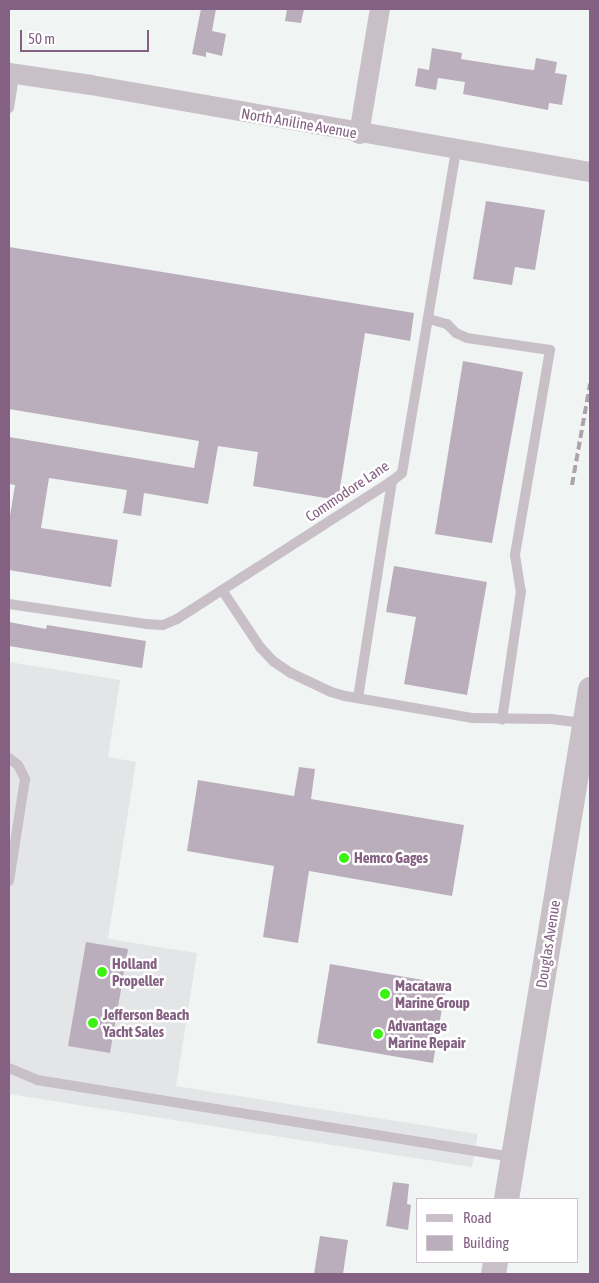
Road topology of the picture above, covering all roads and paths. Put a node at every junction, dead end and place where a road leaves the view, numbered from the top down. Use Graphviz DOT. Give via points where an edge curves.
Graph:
graph roads {
  1 [pos="380,9"];
  2 [pos="12,74"];
  3 [pos="9,108"];
  4 [pos="359,134"];
  5 [pos="456,150"];
  6 [pos="590,172"];
  7 [pos="429,319"];
  8 [pos="392,481"];
  9 [pos="222,590"];
  10 [pos="9,604"];
  11 [pos="590,689"];
  12 [pos="358,698"];
  13 [pos="502,720"];
  14 [pos="584,723"];
  15 [pos="9,758"];
  16 [pos="9,881"];
  17 [pos="9,1068"];
  18 [pos="513,1157"];
  19 [pos="506,1198"];
  1 -- 4 [label="street"];
  2 -- 3 [label="lane"];
  2 -- 4 [label="street, North Aniline Avenue" via="91,85"];
  4 -- 5 [label="street, North Aniline Avenue"];
  5 -- 6 [label="street, North Aniline Avenue"];
  5 -- 7 [label="lane, Commodore Lane"];
  7 -- 8 [label="lane, Commodore Lane" via="406,460 402,473"];
  7 -- 13 [label="lane" via="447,324 468,338 550,350 515,555 521,591"];
  8 -- 9 [label="lane, Commodore Lane"];
  8 -- 12 [label="lane"];
  9 -- 10 [label="lane, Commodore Lane" via="163,625"];
  9 -- 12 [label="lane" via="273,661 310,683"];
  11 -- 14 [label="street, Douglas Avenue"];
  12 -- 13 [label="lane"];
  13 -- 14 [label="lane" via="552,719"];
  14 -- 18 [label="street, Douglas Avenue"];
  15 -- 16 [label="lane" via="18,765 25,779"];
  17 -- 18 [label="lane" via="37,1080"];
  18 -- 19 [label="street, Douglas Avenue"];
}
